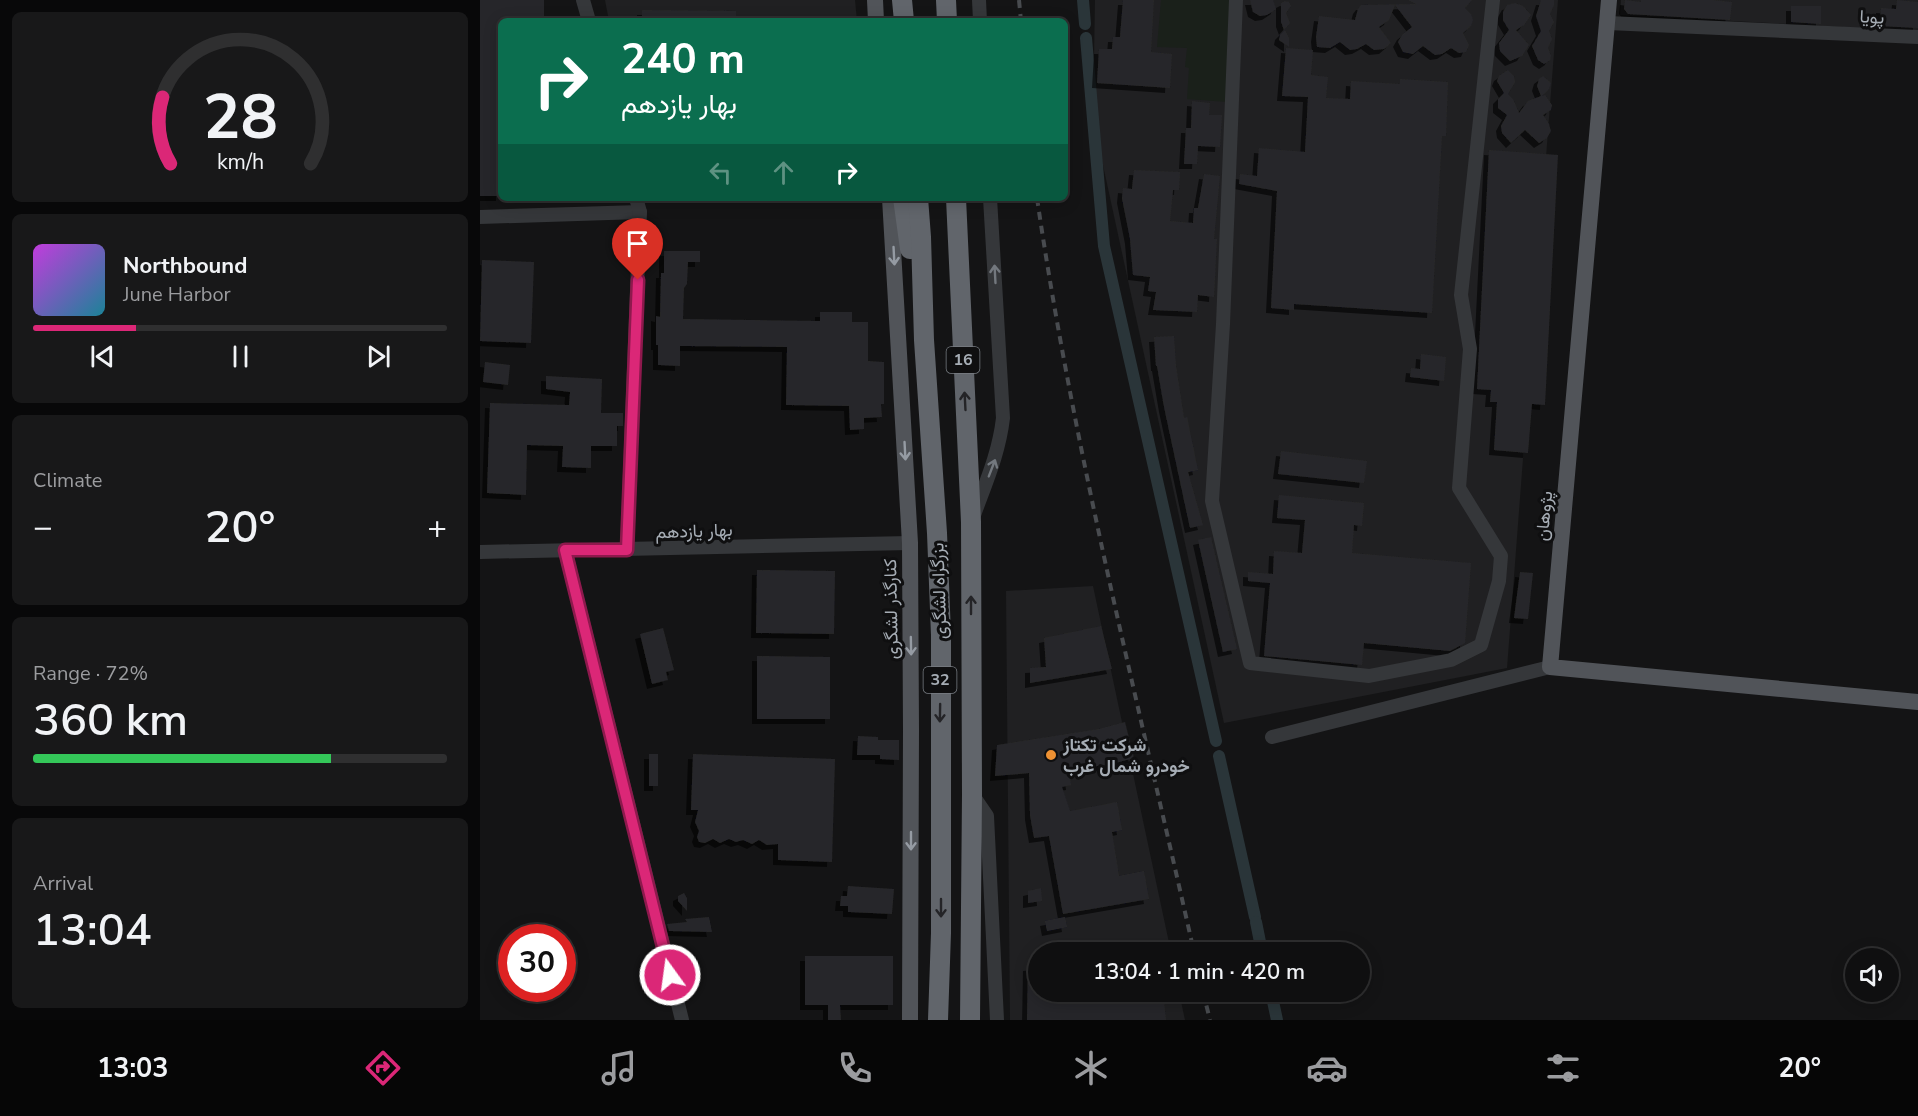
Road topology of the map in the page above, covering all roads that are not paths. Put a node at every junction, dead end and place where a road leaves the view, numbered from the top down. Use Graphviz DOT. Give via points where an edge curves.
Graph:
graph roads {
  1 [pos="583,0"];
  2 [pos="875,0"];
  3 [pos="902,0"];
  4 [pos="946,0"];
  5 [pos="979,0"];
  6 [pos="1236,0"];
  7 [pos="1493,0"];
  8 [pos="1609,0"];
  9 [pos="588,18"];
  10 [pos="876,18"];
  11 [pos="904,18"];
  12 [pos="947,18"];
  13 [pos="980,18"];
  14 [pos="1608,23"];
  15 [pos="1918,37"];
  16 [pos="637,201"];
  17 [pos="890,201"];
  18 [pos="903,201"];
  19 [pos="918,201"];
  20 [pos="956,201"];
  21 [pos="990,201"];
  22 [pos="640,212"];
  23 [pos="480,217"];
  24 [pos="924,340"];
  25 [pos="971,522"];
  26 [pos="909,543"];
  27 [pos="565,550"];
  28 [pos="627,550"];
  29 [pos="480,552"];
  30 [pos="1550,667"];
  31 [pos="1918,702"];
  32 [pos="1272,737"];
  33 [pos="972,794"];
  34 [pos="682,1020"];
  35 [pos="910,1020"];
  36 [pos="938,1020"];
  37 [pos="970,1020"];
  38 [pos="997,1020"];
  1 -- 9 [label="street"];
  2 -- 10 [label="main road"];
  3 -- 11 [label="highway"];
  4 -- 12 [label="highway"];
  5 -- 13 [label="street"];
  6 -- 7 [label="street" via="1212,501 1250,663 1369,676 1451,660 1481,645 1499,580 1501,556 1459,488 1470,349 1461,295"];
  8 -- 14 [label="main road, پژوهان"];
  14 -- 15 [label="street, پویا"];
  14 -- 30 [label="main road, پژوهان"];
  16 -- 22 [label="street"];
  17 -- 26 [label="main road, کنارگذر لشگری, one-way"];
  18 -- 24 [label="highway"];
  19 -- 24 [label="highway, بزرگراه لشگری / 16"];
  25 -- 20 [label="highway, بزرگراه لشگری / 16, one-way"];
  25 -- 21 [label="street, one-way" via="994,464 1003,418"];
  22 -- 23 [label="street"];
  22 -- 28 [label="street"];
  24 -- 36 [label="highway, بزرگراه لشگری / 32, one-way" via="941,635"];
  33 -- 25 [label="highway, بزرگراه لشگری / 32, one-way"];
  26 -- 28 [label="street, بهار یازدهم"];
  26 -- 35 [label="main road, کنارگذر لشگری, one-way"];
  27 -- 28 [label="street, بهار یازدهم"];
  27 -- 29 [label="street, بهار یازدهم"];
  27 -- 34 [label="street"];
  30 -- 31 [label="main road"];
  30 -- 32 [label="street"];
  33 -- 37 [label="highway, بزرگراه لشگری / 32"];
  33 -- 38 [label="street" via="987,816"];
}
